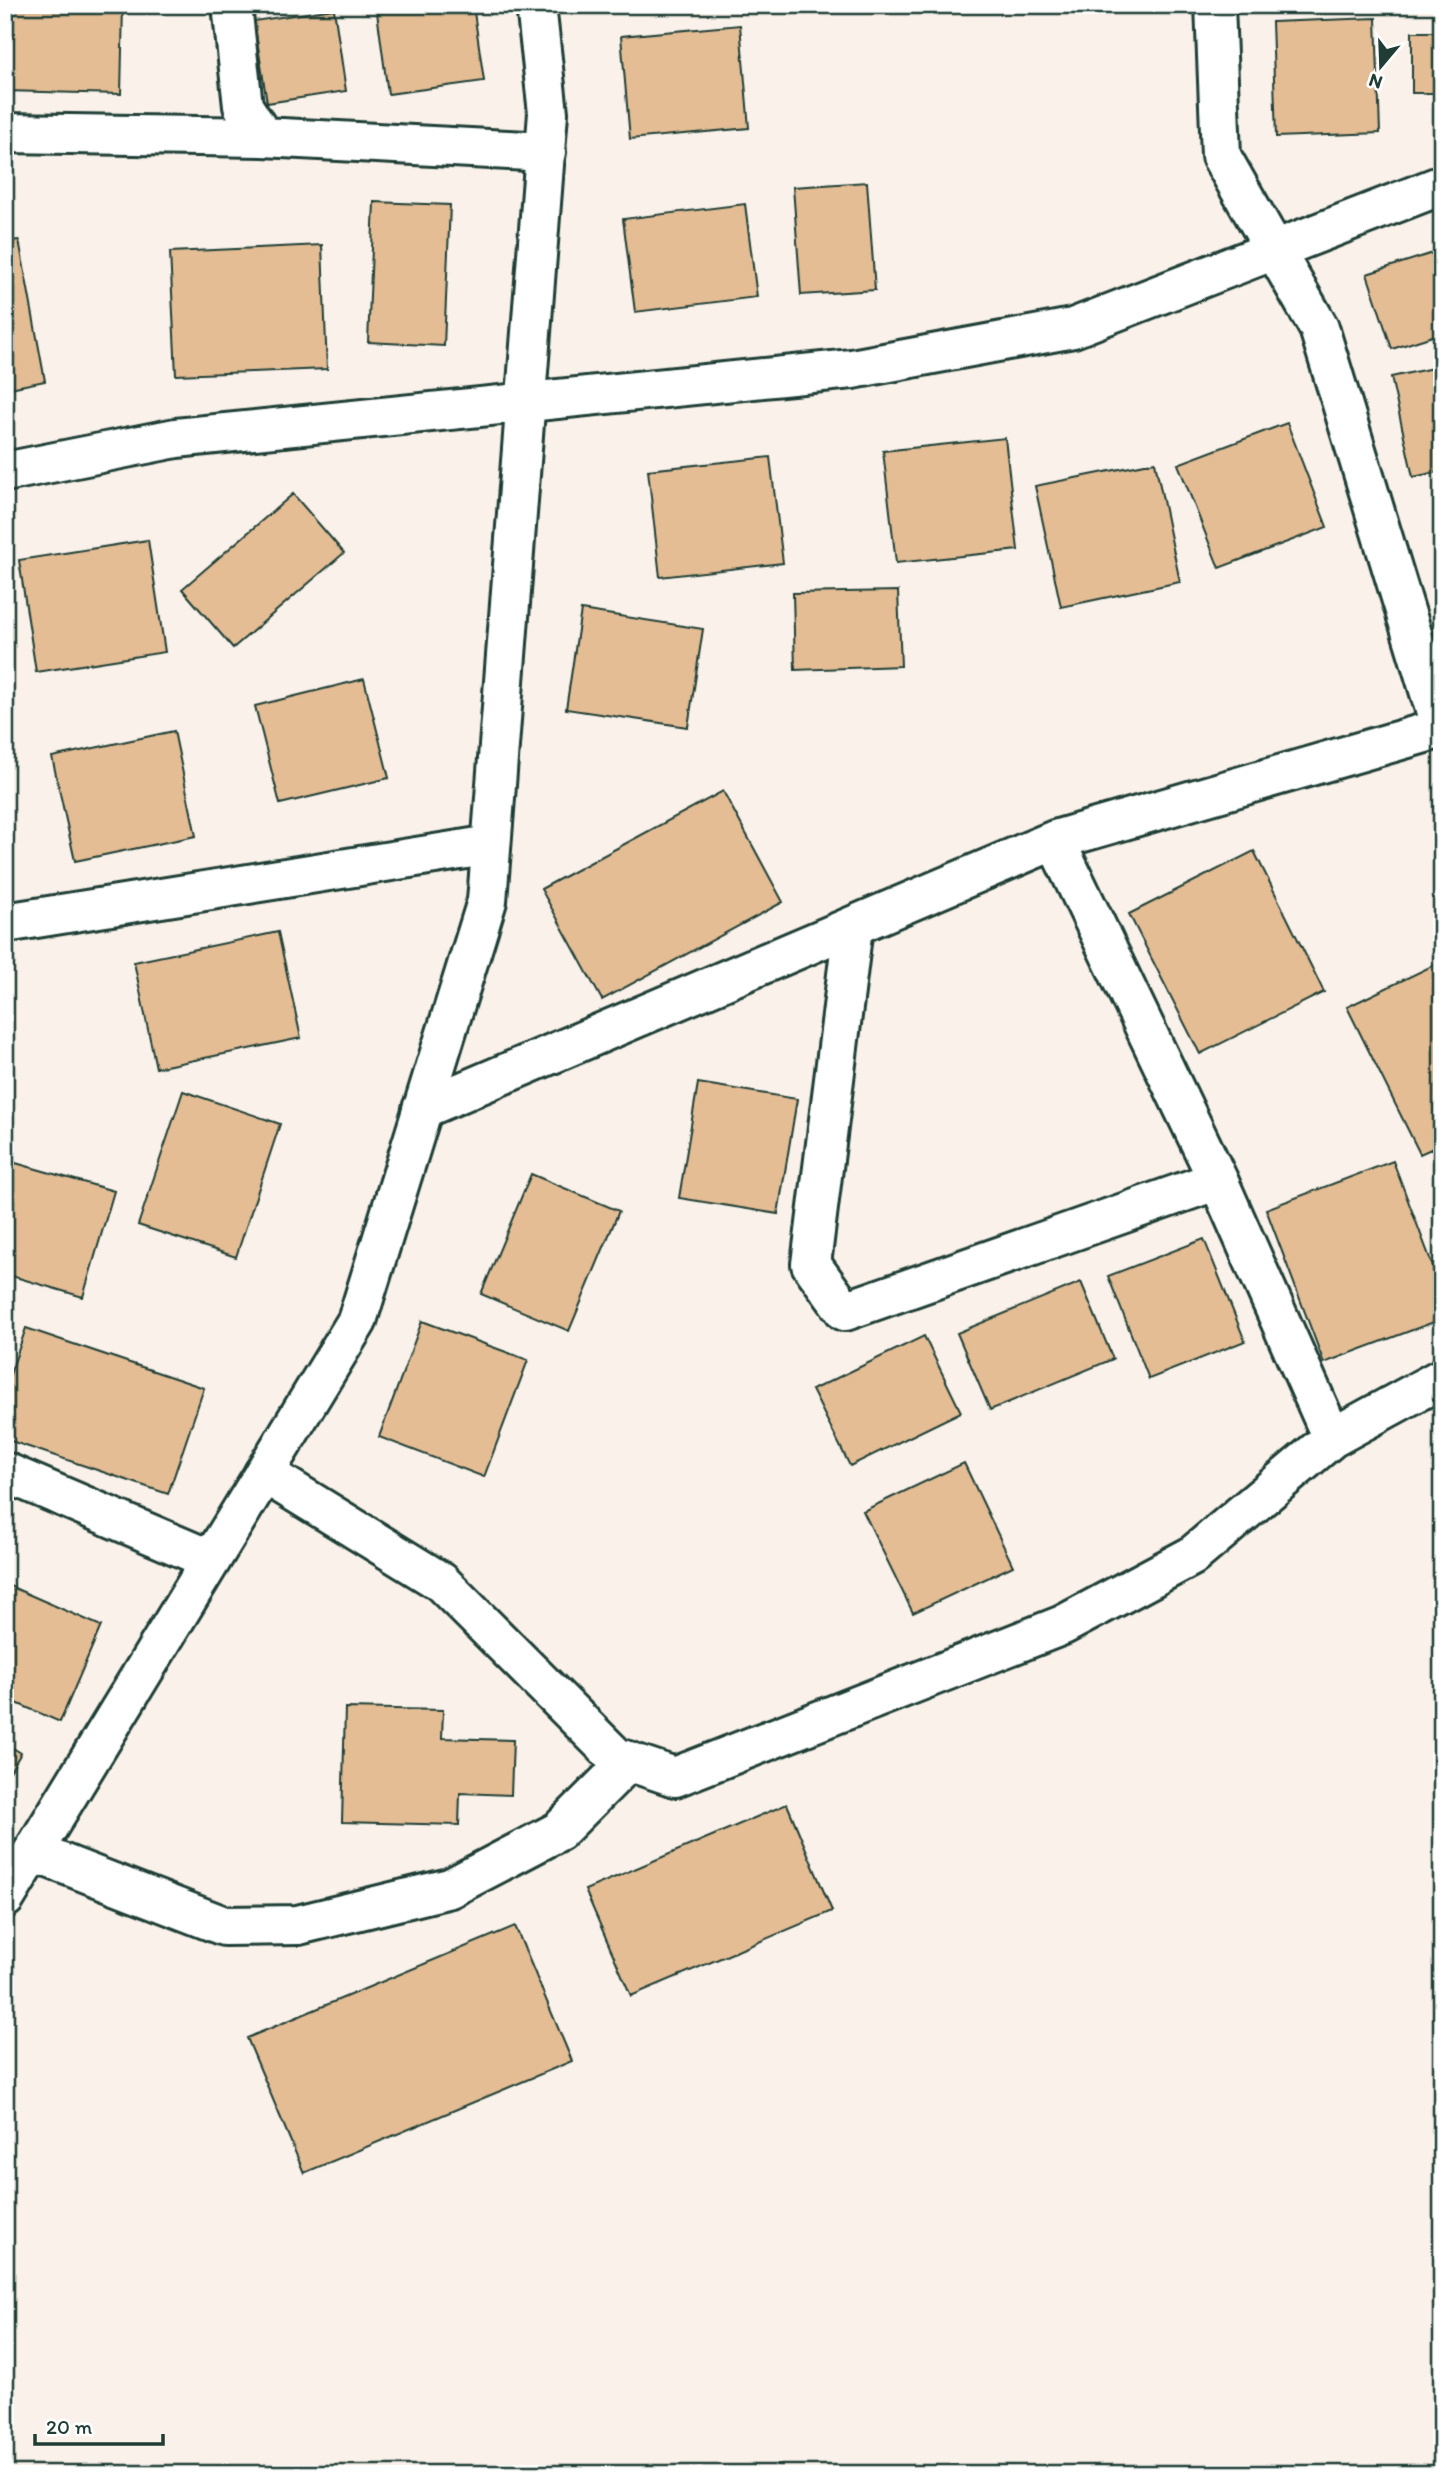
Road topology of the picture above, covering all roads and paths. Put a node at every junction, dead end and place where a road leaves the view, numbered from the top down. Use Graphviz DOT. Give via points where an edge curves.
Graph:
graph roads {
  1 [pos="232,5"];
  2 [pos="536,5"];
  3 [pos="1214,5"];
  4 [pos="5,133"];
  5 [pos="263,137"];
  6 [pos="545,152"];
  7 [pos="1442,185"];
  8 [pos="1274,249"];
  9 [pos="526,401"];
  10 [pos="5,472"];
  11 [pos="1441,728"];
  12 [pos="1055,840"];
  13 [pos="491,845"];
  14 [pos="5,923"];
  15 [pos="853,927"];
  16 [pos="422,1109"];
  17 [pos="1218,1180"];
  18 [pos="1442,1378"];
  19 [pos="1332,1438"];
  20 [pos="5,1472"];
  21 [pos="264,1473"];
  22 [pos="211,1560"];
  23 [pos="629,1761"];
  24 [pos="33,1852"];
  25 [pos="5,1898"];
  1 -- 5 [label="street" via="243,106"];
  2 -- 6 [label="street" via="548,113"];
  3 -- 8 [label="street" via="1222,156"];
  4 -- 5 [label="street"];
  5 -- 6 [label="street"];
  6 -- 9 [label="street"];
  7 -- 8 [label="street"];
  8 -- 9 [label="street" via="1073,328 852,369"];
  8 -- 11 [label="street" via="1319,328"];
  9 -- 10 [label="street" via="176,438"];
  9 -- 13 [label="street"];
  11 -- 12 [label="street"];
  12 -- 15 [label="street"];
  12 -- 17 [label="street"];
  13 -- 14 [label="street"];
  13 -- 16 [label="street" via="487,901"];
  15 -- 16 [label="street"];
  15 -- 17 [label="street" via="811,1264 845,1311"];
  16 -- 21 [label="street" via="357,1321"];
  17 -- 19 [label="street"];
  18 -- 19 [label="street"];
  19 -- 23 [label="street" via="1192,1556 1063,1625 676,1777"];
  20 -- 22 [label="street"];
  21 -- 22 [label="street"];
  21 -- 23 [label="street" via="441,1582 616,1757"];
  22 -- 24 [label="street"];
  23 -- 24 [label="street" via="559,1831 450,1888 298,1925 224,1926"];
  24 -- 25 [label="street"];
}
